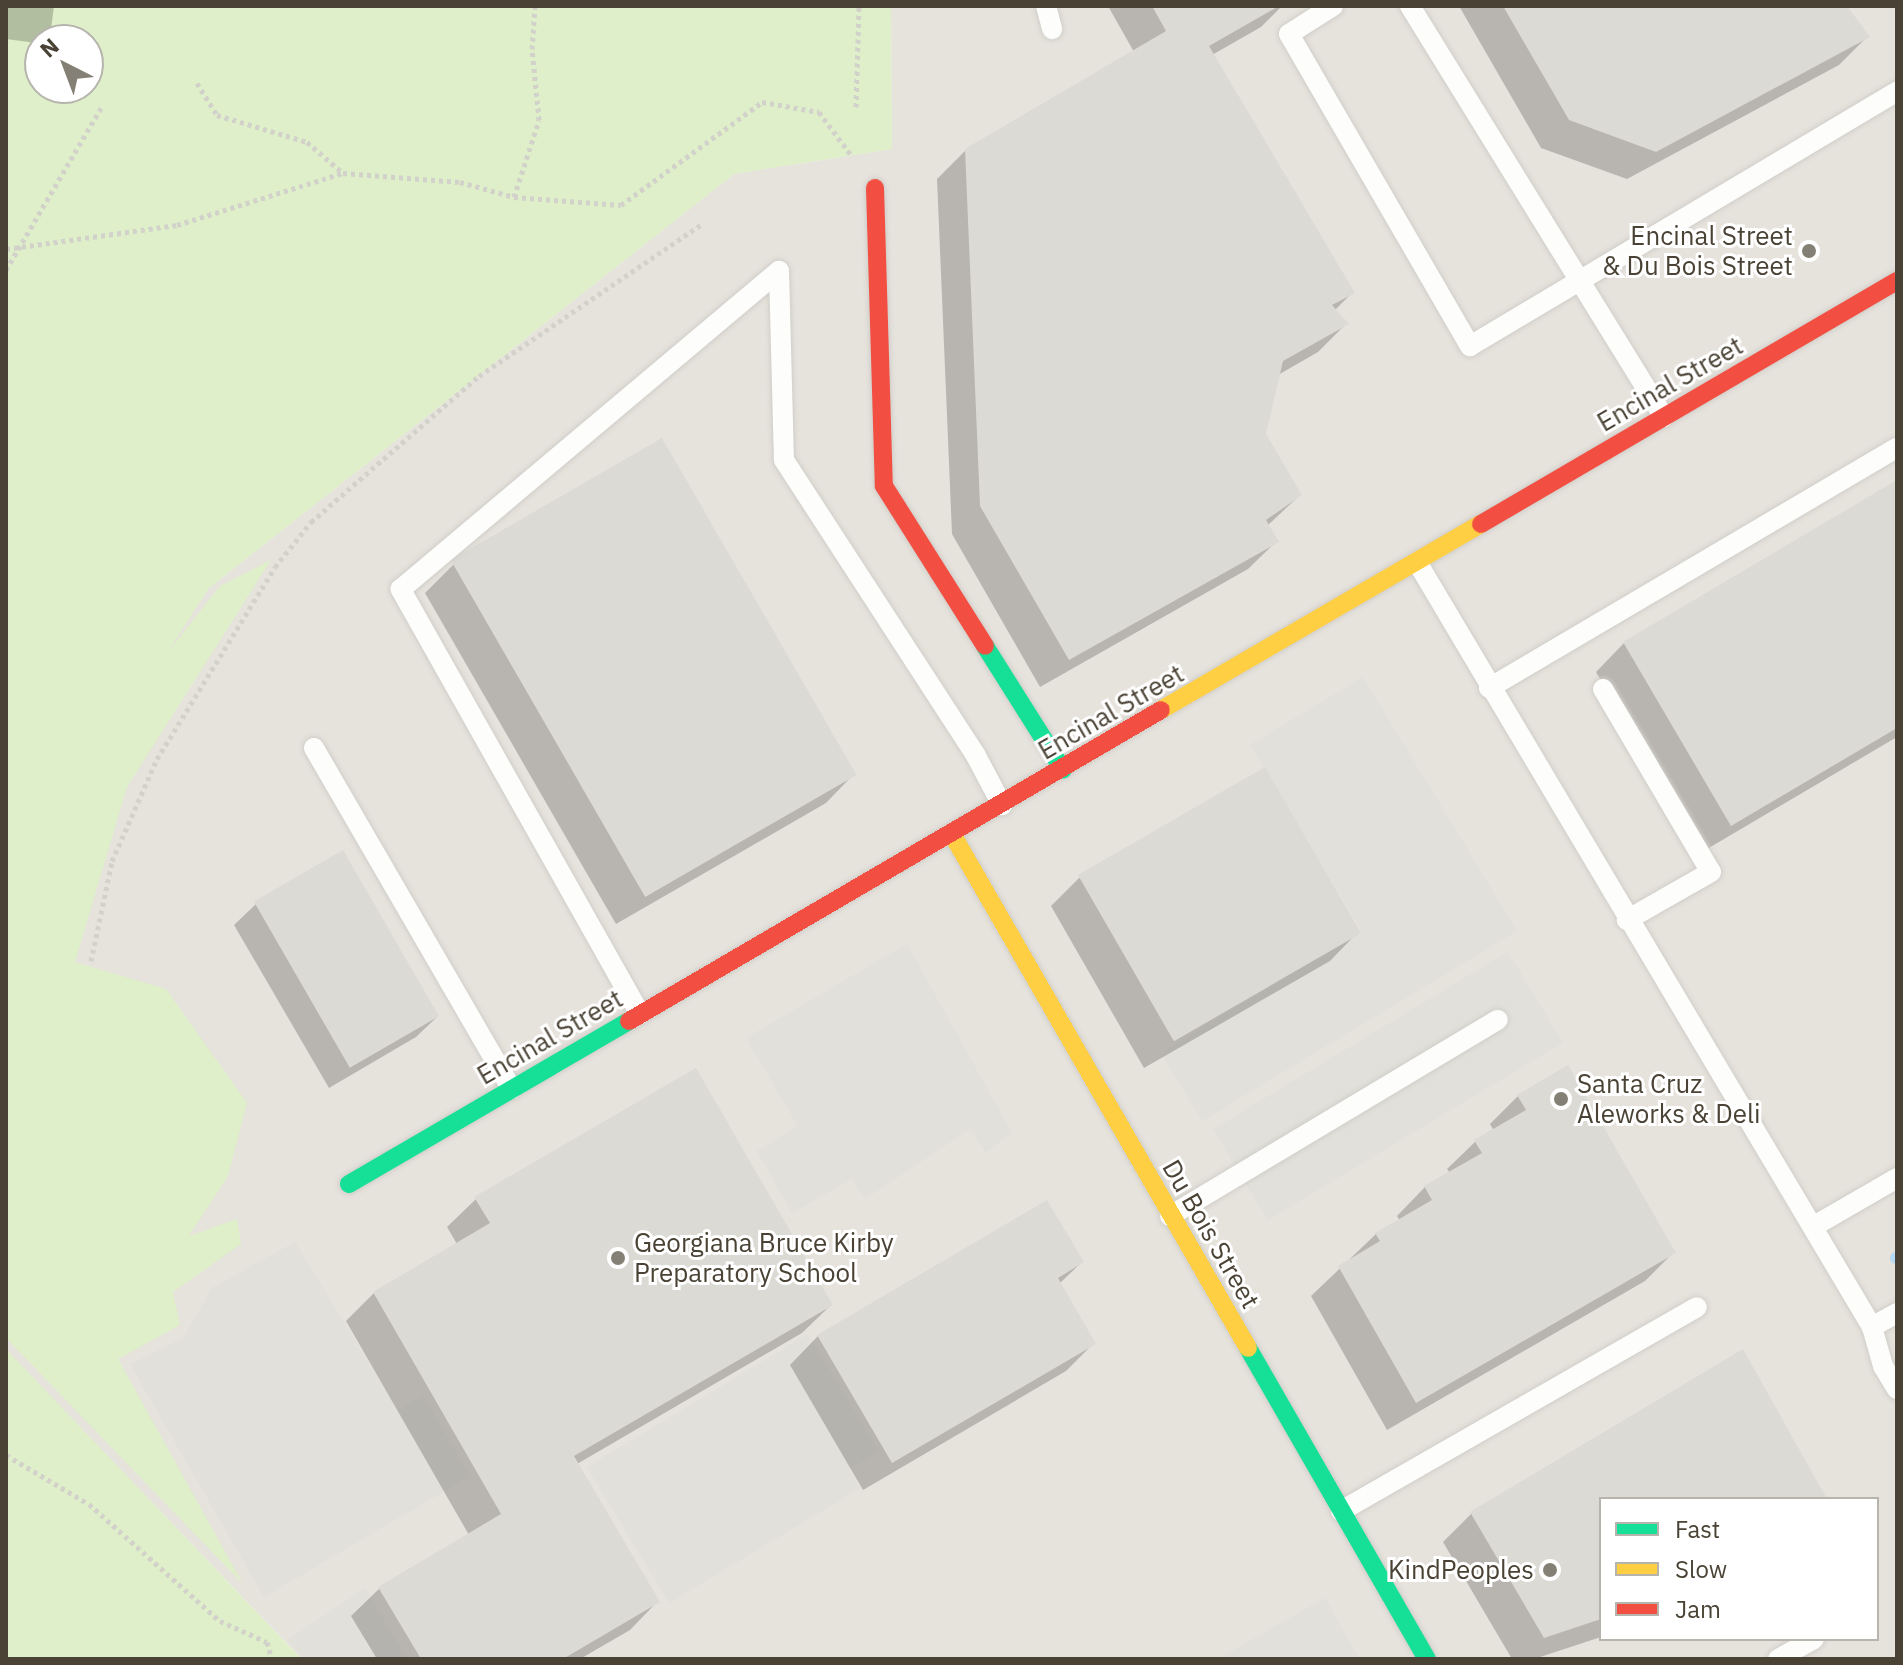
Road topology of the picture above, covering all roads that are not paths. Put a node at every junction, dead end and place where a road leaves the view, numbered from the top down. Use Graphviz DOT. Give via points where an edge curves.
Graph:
graph roads {
  1 [pos="1046,6"];
  2 [pos="1333,6"];
  3 [pos="1410,6"];
  4 [pos="1052,29"];
  5 [pos="1897,91"];
  6 [pos="875,188"];
  7 [pos="1583,281"];
  8 [pos="1897,281"];
  9 [pos="1664,417"];
  10 [pos="1897,448"];
  11 [pos="1417,562"];
  12 [pos="1489,688"];
  13 [pos="1603,689"];
  14 [pos="314,748"];
  15 [pos="1063,770"];
  16 [pos="1002,805"];
  17 [pos="952,834"];
  18 [pos="1627,920"];
  19 [pos="640,1014"];
  20 [pos="1498,1020"];
  21 [pos="512,1089"];
  22 [pos="1897,1178"];
  23 [pos="349,1184"];
  24 [pos="1170,1216"];
  25 [pos="1814,1226"];
  26 [pos="1697,1307"];
  27 [pos="1897,1313"];
  28 [pos="1872,1327"];
  29 [pos="1897,1389"];
  30 [pos="1341,1511"];
  31 [pos="1810,1641"];
  32 [pos="1427,1659"];
  33 [pos="1778,1659"];
  1 -- 4 [label="lane"];
  2 -- 7 [label="lane" via="1289,34 1470,346"];
  3 -- 7 [label="lane"];
  5 -- 7 [label="lane"];
  6 -- 15 [label="street" via="884,486"];
  7 -- 9 [label="lane"];
  8 -- 9 [label="street, Encinal Street"];
  9 -- 11 [label="street, Encinal Street"];
  10 -- 12 [label="lane"];
  11 -- 12 [label="lane"];
  11 -- 15 [label="street, Encinal Street"];
  12 -- 18 [label="lane"];
  13 -- 18 [label="lane" via="1711,872"];
  14 -- 21 [label="lane"];
  15 -- 16 [label="street, Encinal Street"];
  16 -- 17 [label="street, Encinal Street"];
  16 -- 19 [label="lane" via="975,754 784,460 779,271 401,589"];
  17 -- 19 [label="street, Encinal Street"];
  17 -- 24 [label="street, Du Bois Street"];
  18 -- 25 [label="lane"];
  19 -- 21 [label="street, Encinal Street"];
  20 -- 24 [label="lane"];
  21 -- 23 [label="street, Encinal Street"];
  22 -- 25 [label="lane"];
  24 -- 30 [label="street, Du Bois Street"];
  25 -- 28 [label="lane"];
  26 -- 30 [label="lane"];
  27 -- 28 [label="lane"];
  28 -- 29 [label="lane" via="1883,1366"];
  30 -- 32 [label="street, Du Bois Street"];
  31 -- 33 [label="lane"];
}
